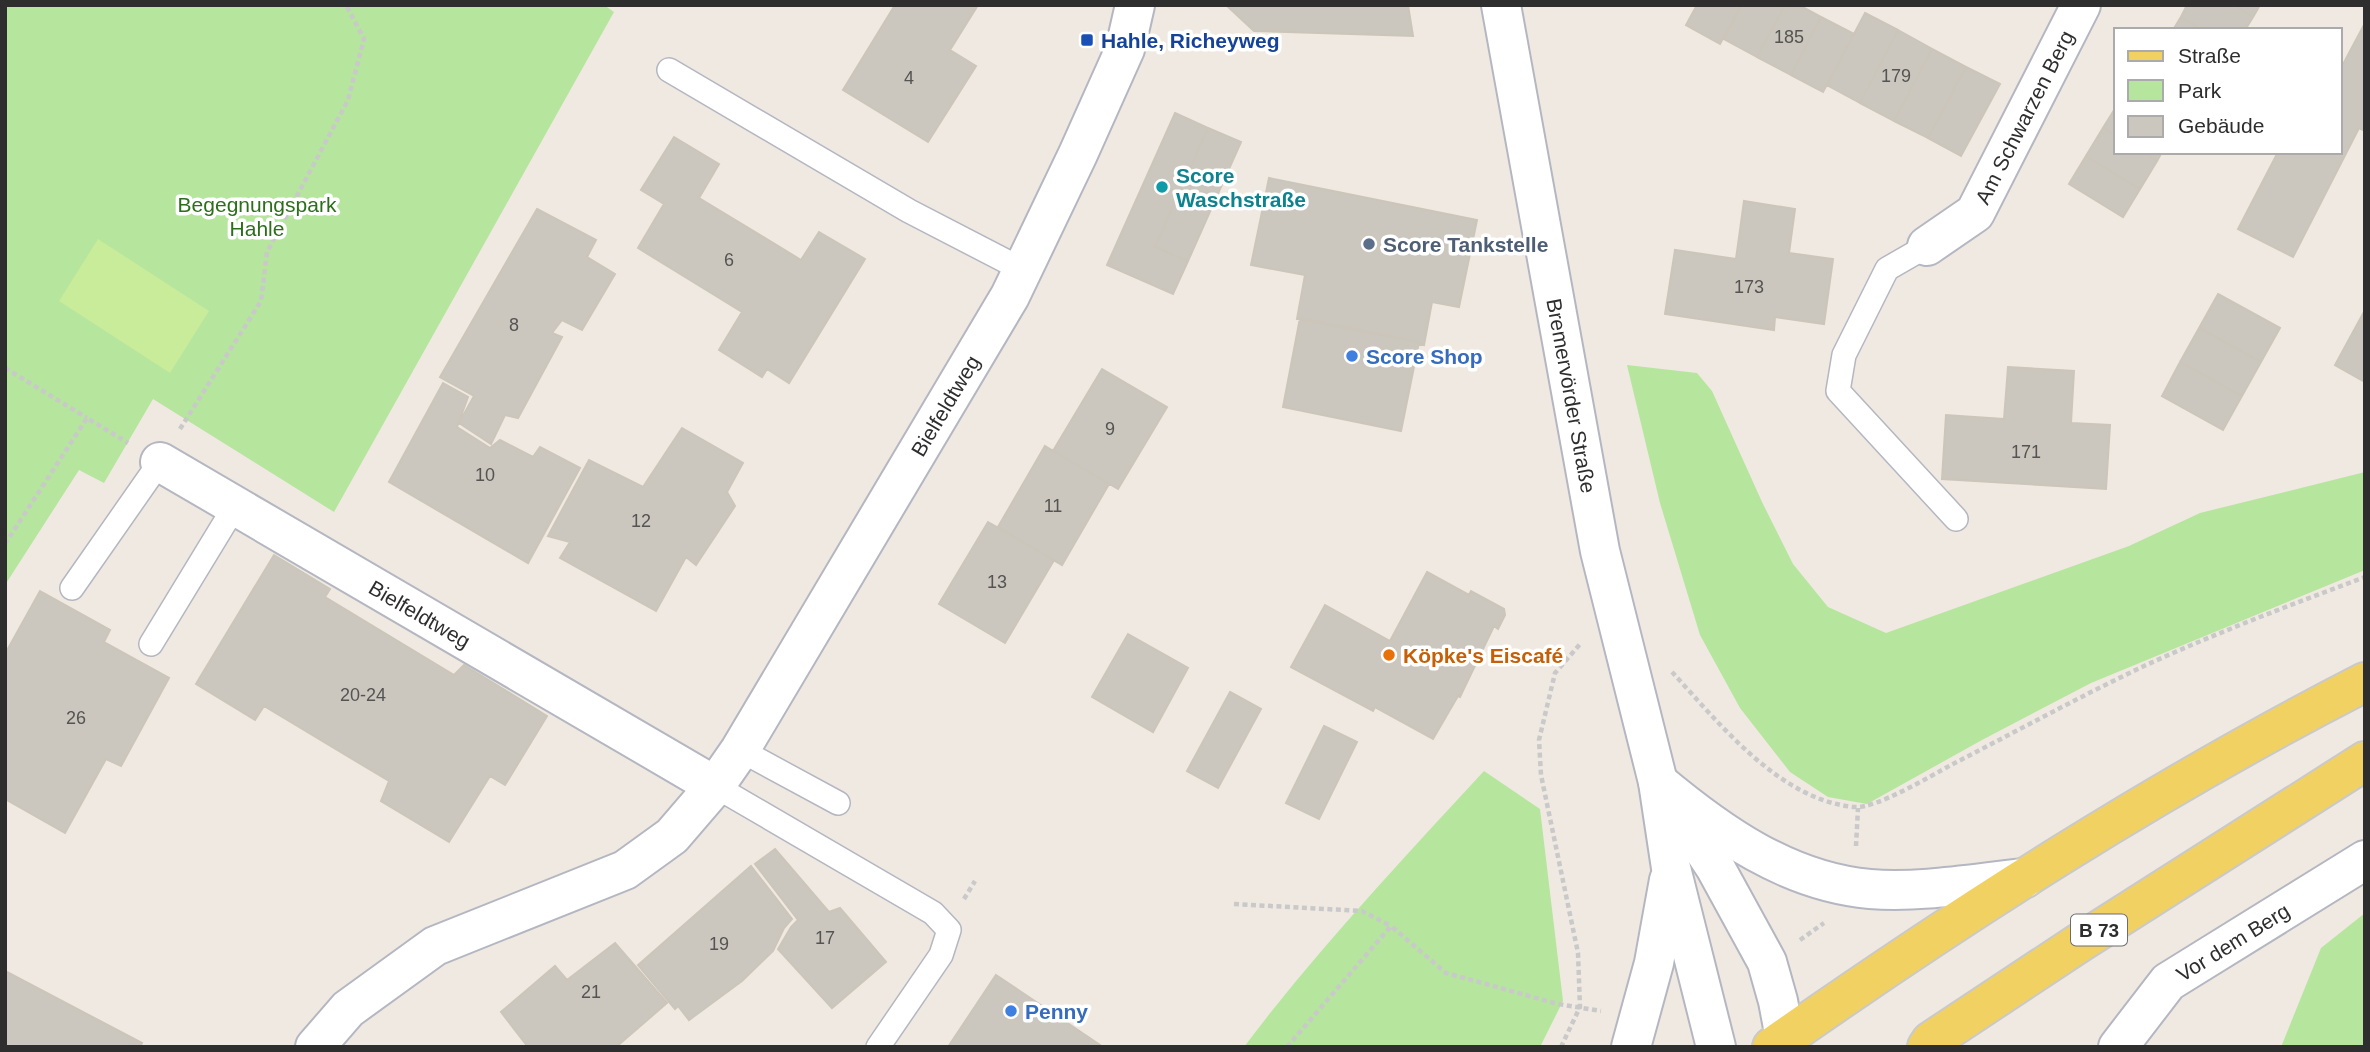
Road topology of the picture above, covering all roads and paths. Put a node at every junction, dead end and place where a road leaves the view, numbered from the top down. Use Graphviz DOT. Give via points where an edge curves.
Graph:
graph roads {
  1 [pos="346,5"];
  2 [pos="1135,5"];
  3 [pos="1501,5"];
  4 [pos="2081,5"];
  5 [pos="669,70"];
  6 [pos="1927,246"];
  7 [pos="1023,270"];
  8 [pos="5,368"];
  9 [pos="87,418"];
  10 [pos="160,462"];
  11 [pos="235,506"];
  12 [pos="1956,519"];
  13 [pos="5,544"];
  14 [pos="2365,577"];
  15 [pos="72,588"];
  16 [pos="1612,605"];
  17 [pos="150,644"];
  18 [pos="1667,666"];
  19 [pos="2365,682"];
  20 [pos="740,750"];
  21 [pos="2365,761"];
  22 [pos="1658,782"];
  23 [pos="715,786"];
  24 [pos="838,803"];
  25 [pos="1858,808"];
  26 [pos="1855,856"];
  27 [pos="2365,860"];
  28 [pos="1671,868"];
  29 [pos="2025,878"];
  30 [pos="1234,904"];
  31 [pos="1828,920"];
  32 [pos="1391,926"];
  33 [pos="1797,942"];
  34 [pos="1580,1007"];
  35 [pos="1781,1044"];
  36 [pos="1927,1045"];
  37 [pos="315,1047"];
  38 [pos="878,1047"];
  39 [pos="1287,1047"];
  40 [pos="1561,1047"];
  41 [pos="1631,1047"];
  42 [pos="1716,1047"];
  43 [pos="2119,1047"];
  1 -- 10 [label="path" via="364,38 348,100 267,252 261,301"];
  2 -- 7 [label="street, Bielfeldtweg" via="1125,49"];
  3 -- 16 [label="street, Bremervörder Straße"];
  4 -- 6 [label="street, Am Schwarzen Berg" via="1975,213"];
  5 -- 7 [label="lane" via="909,211"];
  6 -- 12 [label="lane" via="1887,269 1844,355 1838,391"];
  7 -- 20 [label="street, Bielfeldtweg"];
  8 -- 9 [label="path"];
  9 -- 10 [label="path"];
  9 -- 13 [label="path"];
  10 -- 11 [label="street, Bielfeldtweg"];
  10 -- 15 [label="lane"];
  11 -- 17 [label="lane"];
  11 -- 23 [label="street, Bielfeldtweg"];
  14 -- 25 [label="path" via="2143,667 1923,780"];
  16 -- 22 [label="street, Bremervörder Straße"];
  16 -- 34 [label="path" via="1555,673 1539,740 1541,775 1578,953"];
  18 -- 25 [label="path" via="1769,769 1826,802"];
  19 -- 29 [label="main road" via="2190,776"];
  20 -- 23 [label="street, Bielfeldtweg"];
  20 -- 24 [label="lane"];
  21 -- 36 [label="main road, B 73"];
  22 -- 28 [label="street, Bremervörder Straße"];
  22 -- 29 [label="street" via="1748,847 1826,881 1873,889"];
  22 -- 35 [label="street, Bremervörder Straße" via="1715,867 1767,962 1778,1002"];
  23 -- 37 [label="street, Bielfeldtweg" via="672,836 625,870 435,946 348,1009"];
  23 -- 38 [label="lane" via="933,913 949,930 941,955"];
  25 -- 26 [label="path"];
  27 -- 43 [label="street, Vor dem Berg" via="2168,982"];
  28 -- 41 [label="street" via="1654,963"];
  28 -- 42 [label="street, Bremervörder Straße"];
  29 -- 35 [label="main road" via="1885,967"];
  30 -- 32 [label="path" via="1362,911"];
  31 -- 33 [label="path"];
  32 -- 34 [label="path" via="1446,973"];
  32 -- 39 [label="path"];
  34 -- 40 [label="path"];
}
